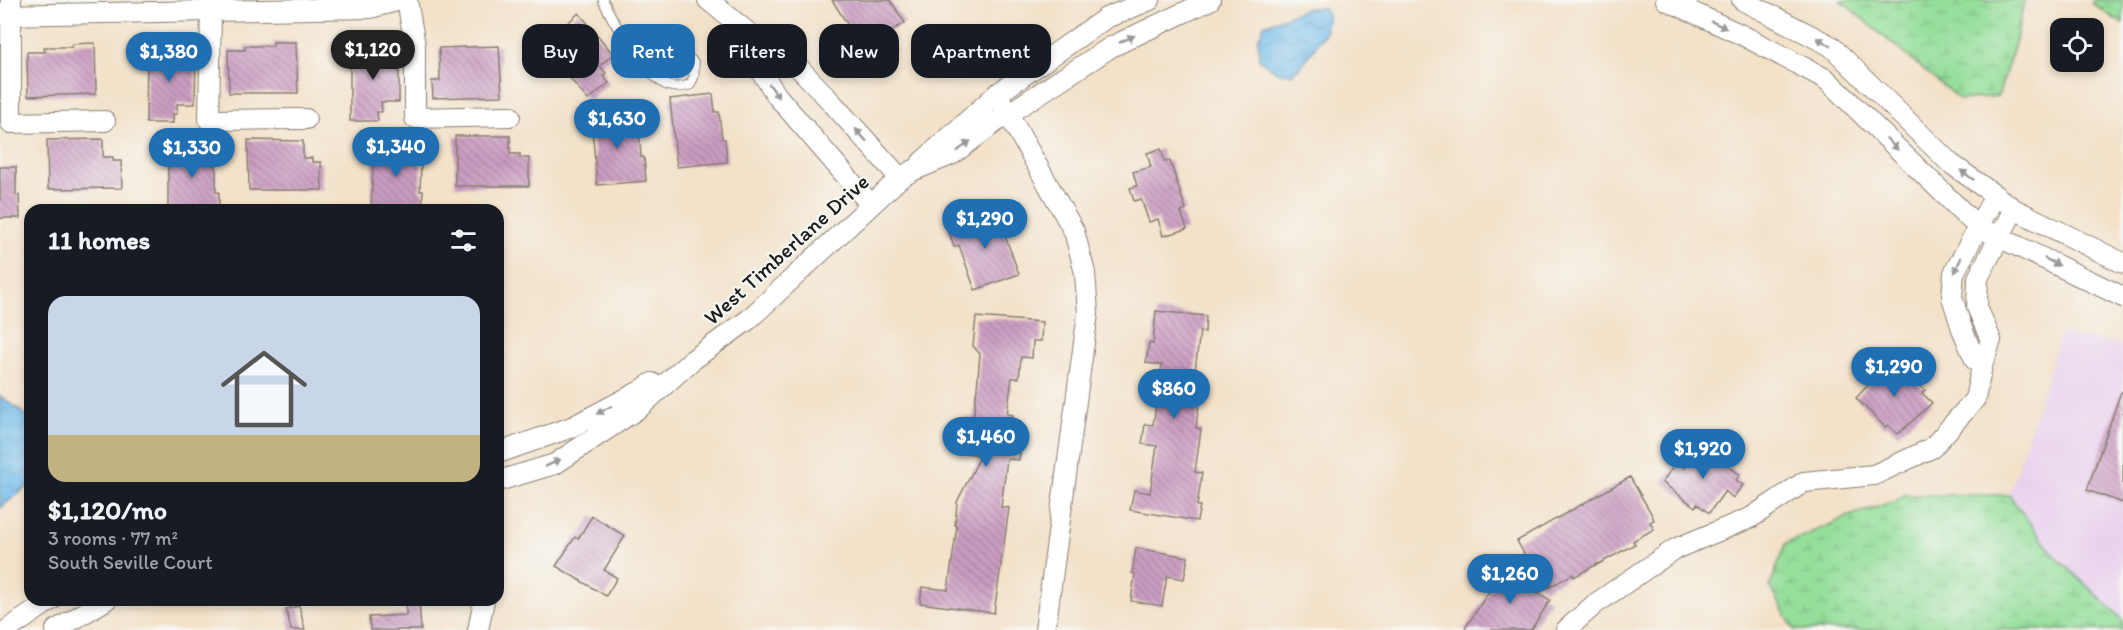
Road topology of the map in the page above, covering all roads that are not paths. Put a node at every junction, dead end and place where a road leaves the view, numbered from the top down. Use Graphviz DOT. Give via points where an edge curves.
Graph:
graph roads {
  1 [pos="400,0"];
  2 [pos="407,0"];
  3 [pos="603,0"];
  4 [pos="708,0"];
  5 [pos="1150,0"];
  6 [pos="1210,0"];
  7 [pos="1666,0"];
  8 [pos="1742,0"];
  9 [pos="313,5"];
  10 [pos="7,10"];
  11 [pos="211,11"];
  12 [pos="616,24"];
  13 [pos="738,24"];
  14 [pos="643,62"];
  15 [pos="807,76"];
  16 [pos="765,78"];
  17 [pos="997,94"];
  18 [pos="1008,114"];
  19 [pos="510,116"];
  20 [pos="306,119"];
  21 [pos="105,121"];
  22 [pos="906,175"];
  23 [pos="1995,195"];
  24 [pos="871,205"];
  25 [pos="2014,209"];
  26 [pos="1978,227"];
  27 [pos="1999,237"];
  28 [pos="2123,263"];
  29 [pos="2123,297"];
  30 [pos="691,362"];
  31 [pos="1982,366"];
  32 [pos="504,451"];
  33 [pos="504,479"];
  34 [pos="42,606"];
  35 [pos="96,606"];
  36 [pos="483,606"];
  37 [pos="7,630"];
  38 [pos="57,630"];
  39 [pos="478,630"];
  40 [pos="1045,630"];
  41 [pos="1566,630"];
  1 -- 9 [label="street" via="370,8"];
  2 -- 19 [label="street" via="415,45 415,117"];
  3 -- 12 [label="lane"];
  4 -- 13 [label="street"];
  5 -- 17 [label="street, West Timberlane Drive" via="1106,18"];
  18 -- 6 [label="street, West Timberlane Drive, one-way" via="1111,47"];
  7 -- 26 [label="street, one-way" via="1826,79"];
  23 -- 8 [label="street, one-way" via="1950,162 1831,46"];
  9 -- 11 [label="street"];
  10 -- 11 [label="street"];
  10 -- 21 [label="street" via="10,123"];
  11 -- 20 [label="street" via="209,120"];
  14 -- 14 [label="lane" via="664,84 678,88 690,85 694,76 694,63 672,45 661,44"];
  22 -- 15 [label="street, one-way"];
  16 -- 24 [label="street, one-way"];
  17 -- 18 [label="street"];
  17 -- 22 [label="street, West Timberlane Drive"];
  22 -- 18 [label="street, West Timberlane Drive, one-way" via="953,154"];
  18 -- 40 [label="street" via="1074,231 1088,313"];
  22 -- 24 [label="street, West Timberlane Drive"];
  23 -- 25 [label="street"];
  23 -- 26 [label="street"];
  24 -- 30 [label="street, West Timberlane Drive" via="748,320"];
  25 -- 27 [label="street"];
  25 -- 28 [label="street"];
  26 -- 27 [label="street"];
  26 -- 31 [label="street, one-way" via="1954,273 1952,297 1975,360"];
  27 -- 29 [label="street, one-way"];
  27 -- 31 [label="street" via="1978,278 1977,307 1991,340"];
  30 -- 32 [label="street, West Timberlane Drive, one-way" via="674,366 642,390 572,428"];
  33 -- 30 [label="street, West Timberlane Drive, one-way" via="555,464 639,408"];
  31 -- 41 [label="street" via="1975,399 1932,448 1874,475 1804,482 1752,517 1675,549 1595,604"];
  34 -- 37 [label="street"];
  35 -- 38 [label="street"];
  36 -- 39 [label="street"];
}
